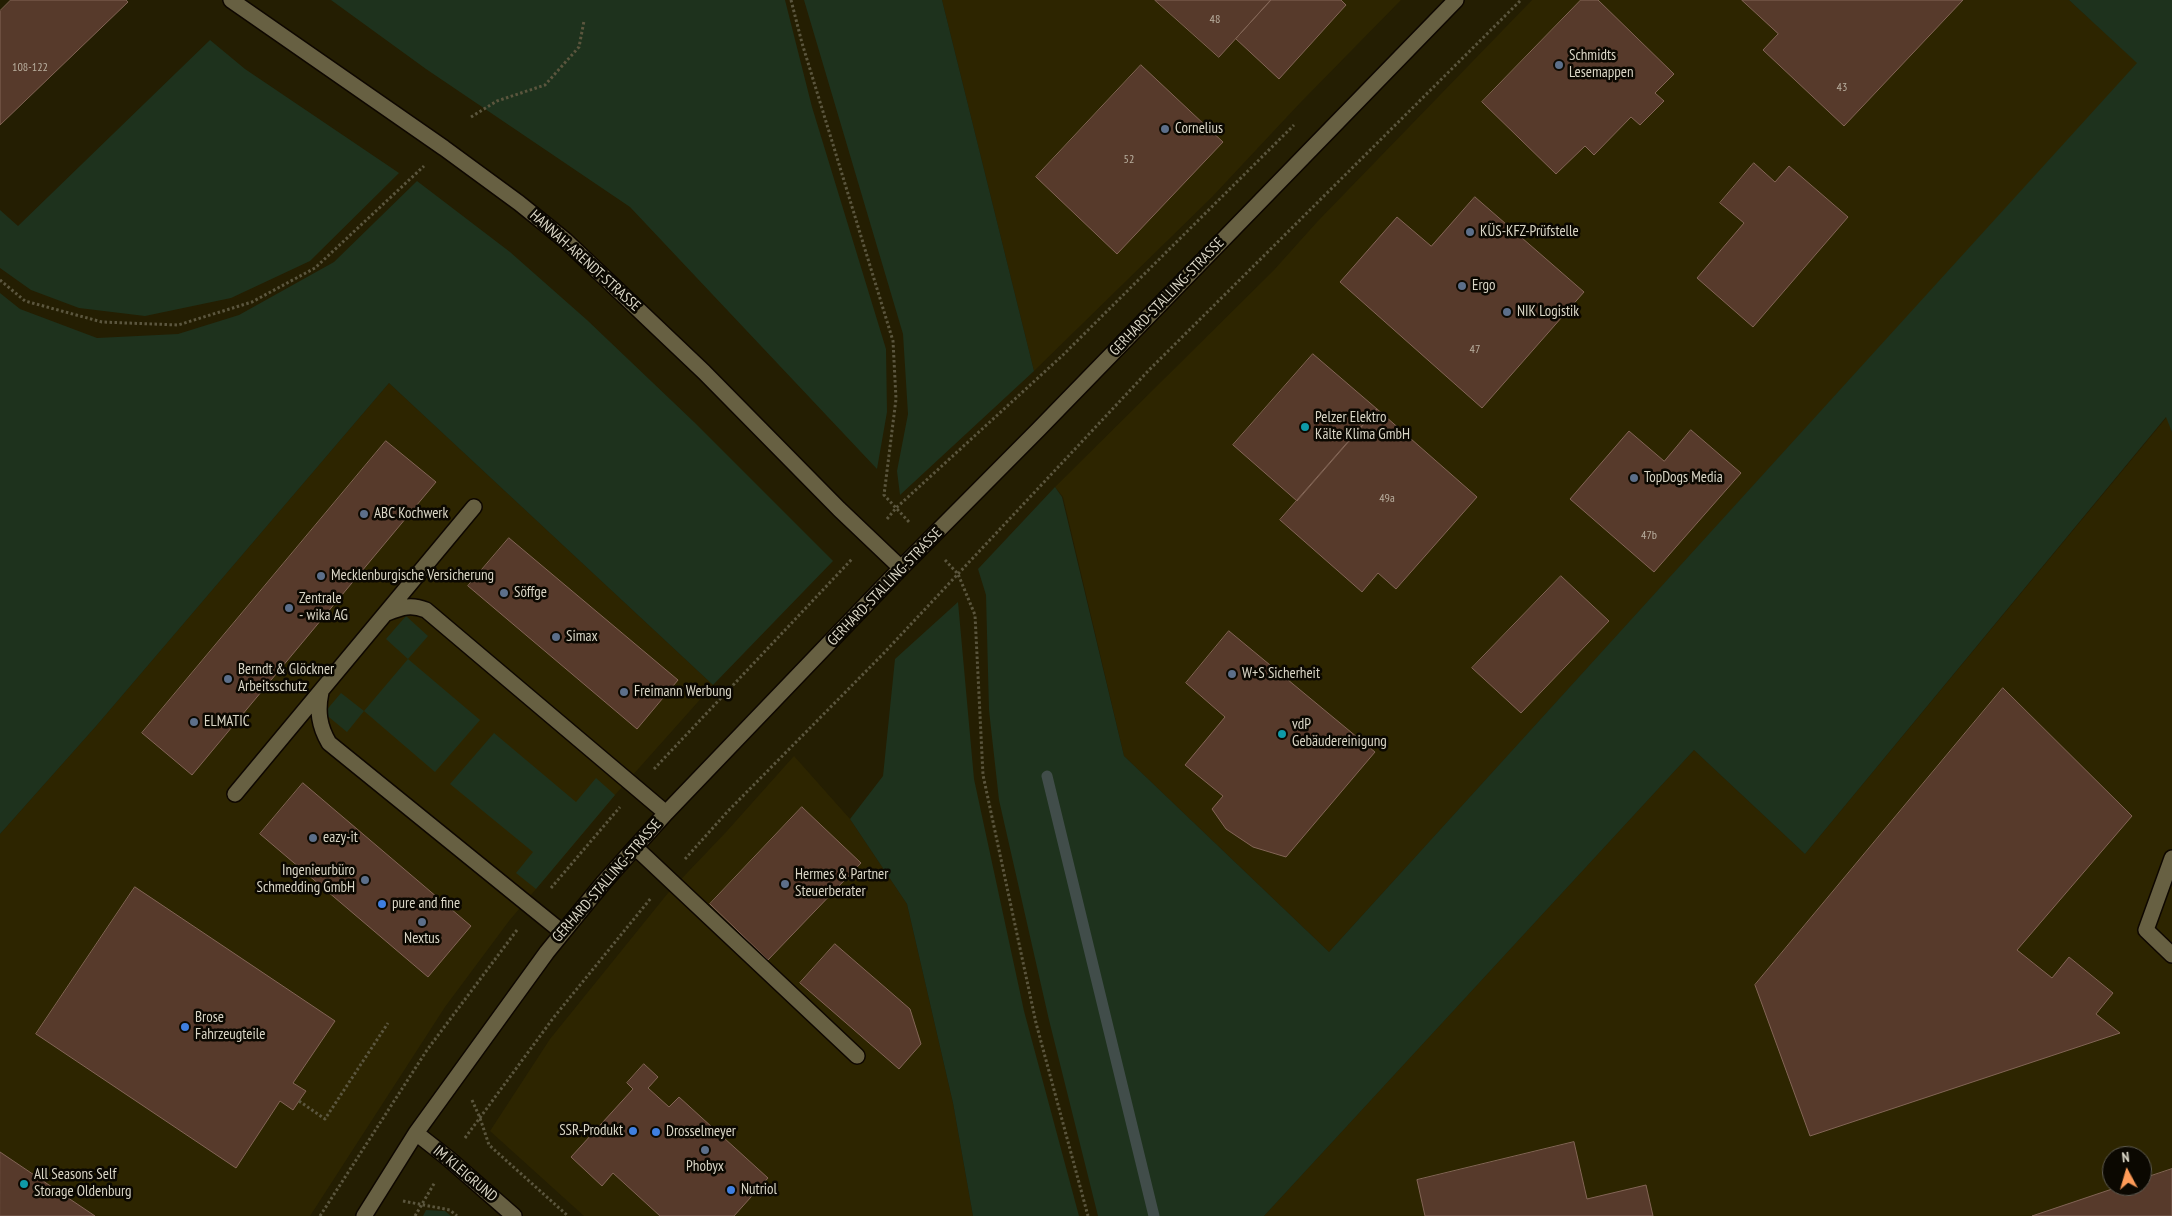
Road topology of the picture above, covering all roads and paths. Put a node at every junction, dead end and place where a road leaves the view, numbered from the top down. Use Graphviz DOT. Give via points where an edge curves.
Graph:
graph roads {
  1 [pos="231,0"];
  2 [pos="791,0"];
  3 [pos="1456,0"];
  4 [pos="1521,0"];
  5 [pos="584,21"];
  6 [pos="471,117"];
  7 [pos="444,148"];
  8 [pos="0,280"];
  9 [pos="474,507"];
  10 [pos="928,541"];
  11 [pos="901,568"];
  12 [pos="386,614"];
  13 [pos="321,692"];
  14 [pos="235,794"];
  15 [pos="666,813"];
  16 [pos="636,848"];
  17 [pos="2172,858"];
  18 [pos="562,932"];
  19 [pos="2172,955"];
  20 [pos="388,1023"];
  21 [pos="857,1056"];
  22 [pos="299,1101"];
  23 [pos="480,1118"];
  24 [pos="416,1133"];
  25 [pos="421,1205"];
  26 [pos="364,1216"];
  27 [pos="457,1216"];
  28 [pos="514,1216"];
  29 [pos="568,1216"];
  30 [pos="1088,1216"];
  1 -- 7 [label="street, HANNAH-ARENDT-STRASSE"];
  2 -- 10 [label="path" via="893,341 896,399 884,495"];
  3 -- 10 [label="street, GERHARD-STALLING-STRASSE"];
  4 -- 30 [label="path" via="1149,370 958,574 975,615 983,776 1036,1023"];
  5 -- 6 [label="path" via="579,47 545,85 497,102"];
  7 -- 8 [label="path" via="315,268 252,302 178,325 102,322 25,301"];
  7 -- 11 [label="street, HANNAH-ARENDT-STRASSE" via="519,203 595,267"];
  9 -- 12 [label="street"];
  10 -- 11 [label="street, GERHARD-STALLING-STRASSE"];
  11 -- 15 [label="street, GERHARD-STALLING-STRASSE"];
  12 -- 13 [label="street"];
  12 -- 15 [label="street" via="402,607 416,606 426,610"];
  13 -- 14 [label="street"];
  13 -- 18 [label="street" via="319,719 330,743"];
  15 -- 16 [label="street, GERHARD-STALLING-STRASSE"];
  16 -- 18 [label="street, GERHARD-STALLING-STRASSE"];
  16 -- 21 [label="street"];
  17 -- 19 [label="street" via="2146,930"];
  18 -- 24 [label="street, GERHARD-STALLING-STRASSE"];
  20 -- 22 [label="path" via="325,1119"];
  23 -- 29 [label="path" via="489,1145"];
  24 -- 26 [label="street, GERHARD-STALLING-STRASSE"];
  24 -- 28 [label="street, IM KLEIGRUND"];
  25 -- 27 [label="path" via="450,1210"];
}
